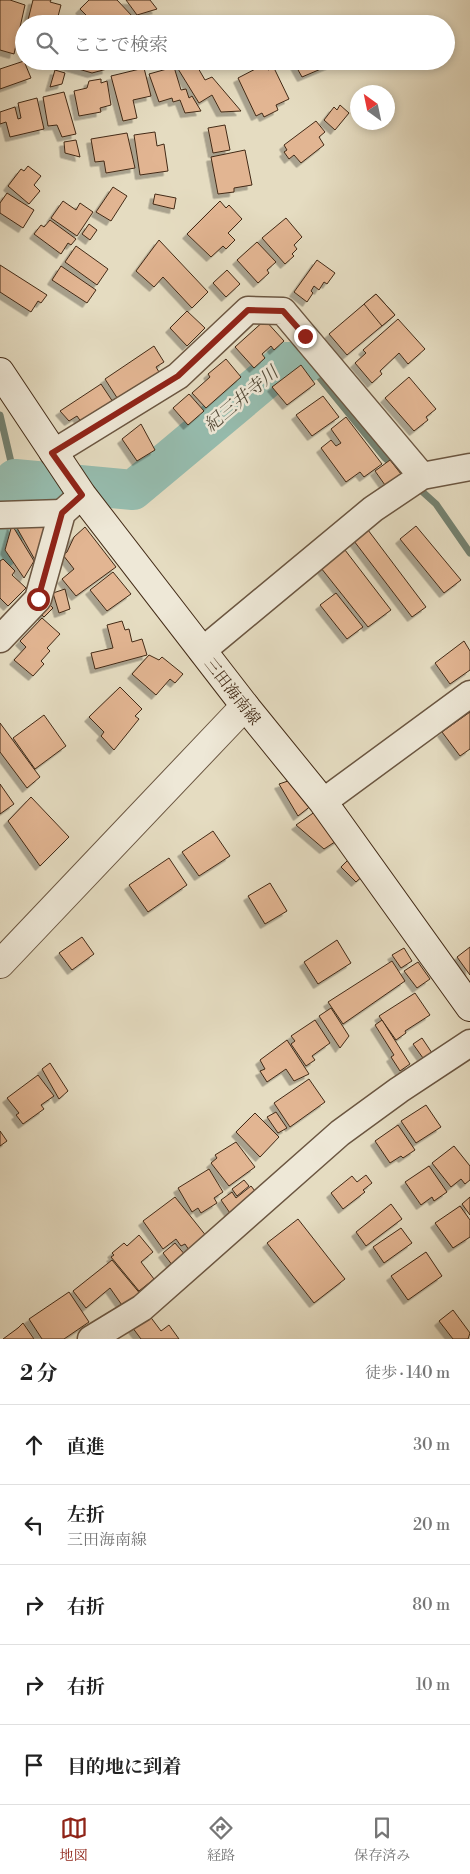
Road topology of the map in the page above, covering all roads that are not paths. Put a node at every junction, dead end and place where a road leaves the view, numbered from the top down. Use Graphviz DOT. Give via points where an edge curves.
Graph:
graph roads {
  1 [pos="0,372"];
  2 [pos="58,461"];
  3 [pos="470,467"];
  4 [pos="422,476"];
  5 [pos="82,495"];
  6 [pos="62,513"];
  7 [pos="9,515"];
  8 [pos="0,638"];
  9 [pos="202,651"];
  10 [pos="470,694"];
  11 [pos="245,706"];
  12 [pos="323,802"];
  13 [pos="0,964"];
  14 [pos="470,1007"];
  15 [pos="470,1044"];
  16 [pos="91,1339"];
  1 -- 2 [label="main road, 三田海南線"];
  2 -- 4 [label="street" via="178,376 248,310 283,311"];
  2 -- 5 [label="main road, 三田海南線"];
  3 -- 4 [label="street"];
  4 -- 9 [label="street" via="373,509"];
  5 -- 6 [label="street"];
  5 -- 9 [label="main road, 三田海南線"];
  6 -- 7 [label="street"];
  6 -- 8 [label="street" via="38,599"];
  9 -- 11 [label="main road, 三田海南線"];
  10 -- 12 [label="street"];
  11 -- 12 [label="main road, 三田海南線"];
  11 -- 13 [label="main road"];
  12 -- 14 [label="main road, 三田海南線"];
  15 -- 16 [label="street" via="340,1133 142,1308"];
}
